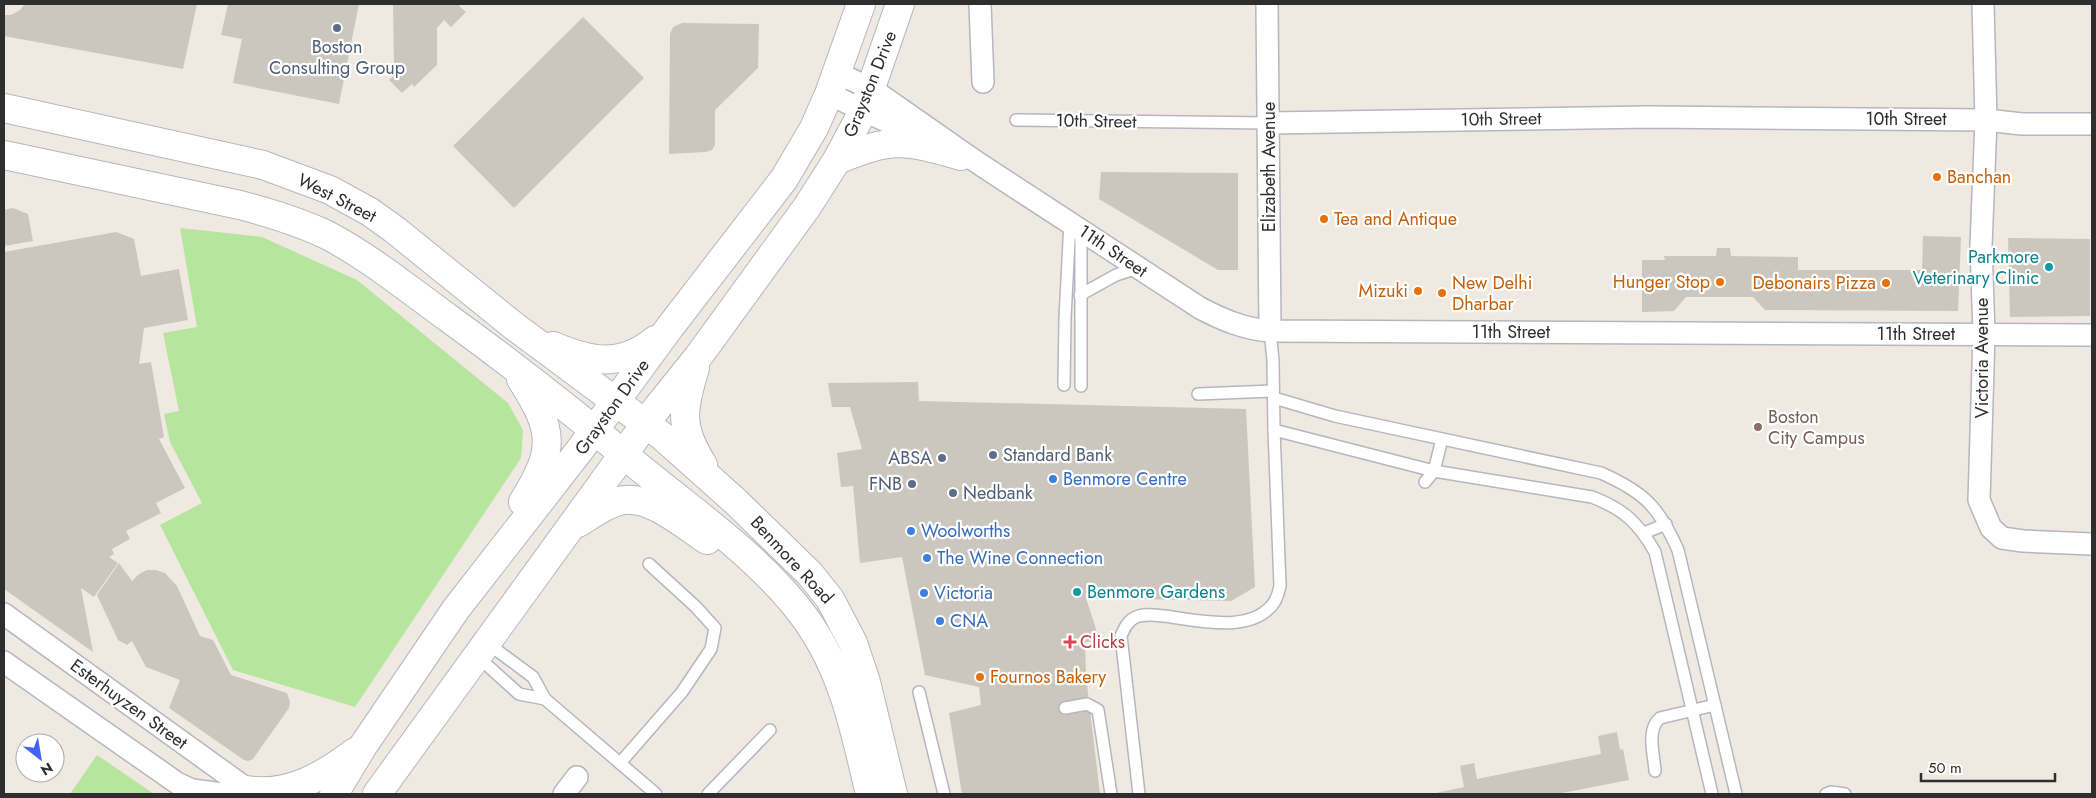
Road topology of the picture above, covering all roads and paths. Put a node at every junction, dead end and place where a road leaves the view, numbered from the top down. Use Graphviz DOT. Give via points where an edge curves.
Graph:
graph roads {
  1 [pos="861,4"];
  2 [pos="900,4"];
  3 [pos="980,4"];
  4 [pos="1267,4"];
  5 [pos="1983,4"];
  6 [pos="983,82"];
  7 [pos="833,84"];
  8 [pos="867,100"];
  9 [pos="4,108"];
  10 [pos="1016,120"];
  11 [pos="1986,120"];
  12 [pos="1269,123"];
  13 [pos="2092,124"];
  14 [pos="4,155"];
  15 [pos="970,159"];
  16 [pos="837,160"];
  17 [pos="1076,226"];
  18 [pos="1137,268"];
  19 [pos="1080,295"];
  20 [pos="514,326"];
  21 [pos="670,327"];
  22 [pos="1270,331"];
  23 [pos="1984,334"];
  24 [pos="2092,336"];
  25 [pos="698,357"];
  26 [pos="513,365"];
  27 [pos="1064,385"];
  28 [pos="1080,386"];
  29 [pos="1198,394"];
  30 [pos="1274,394"];
  31 [pos="616,402"];
  32 [pos="645,424"];
  33 [pos="595,430"];
  34 [pos="1274,430"];
  35 [pos="1442,439"];
  36 [pos="624,454"];
  37 [pos="1434,471"];
  38 [pos="712,480"];
  39 [pos="1425,482"];
  40 [pos="1666,524"];
  41 [pos="567,532"];
  42 [pos="1644,533"];
  43 [pos="2092,544"];
  44 [pos="649,564"];
  45 [pos="778,586"];
  46 [pos="456,609"];
  47 [pos="4,614"];
  48 [pos="481,650"];
  49 [pos="4,662"];
  50 [pos="919,692"];
  51 [pos="545,699"];
  52 [pos="1715,705"];
  53 [pos="1065,708"];
  54 [pos="1691,711"];
  55 [pos="770,730"];
  56 [pos="363,746"];
  57 [pos="620,763"];
  58 [pos="1655,771"];
  59 [pos="577,777"];
  60 [pos="241,793"];
  61 [pos="334,794"];
  62 [pos="378,794"];
  63 [pos="564,794"];
  64 [pos="656,794"];
  65 [pos="708,794"];
  66 [pos="870,794"];
  67 [pos="894,794"];
  68 [pos="944,794"];
  69 [pos="1111,794"];
  70 [pos="1139,794"];
  71 [pos="1712,794"];
  72 [pos="1736,794"];
  73 [pos="1826,794"];
  74 [pos="1845,794"];
  1 -- 7 [label="main road, Grayston Drive"];
  2 -- 8 [label="main road, Grayston Drive"];
  3 -- 6 [label="street"];
  4 -- 12 [label="street, Elizabeth Avenue"];
  5 -- 11 [label="street, Victoria Avenue"];
  7 -- 8 [label="street, 11th Street"];
  7 -- 21 [label="main road, Grayston Drive" via="809,137 774,194"];
  8 -- 15 [label="street, 11th Street"];
  8 -- 16 [label="main road, Grayston Drive"];
  9 -- 20 [label="main road, West Street" via="249,161 322,186 395,230"];
  10 -- 12 [label="lane, 10th Street"];
  11 -- 12 [label="street, 10th Street" via="1649,117"];
  11 -- 13 [label="street, 10th Street" via="2022,124"];
  11 -- 23 [label="street, Victoria Avenue" via="1980,246"];
  12 -- 22 [label="street, Elizabeth Avenue"];
  14 -- 26 [label="main road" via="240,205 314,229 365,258"];
  15 -- 16 [label="main road" via="922,145 896,142"];
  15 -- 17 [label="street, 11th Street"];
  16 -- 25 [label="main road, Grayston Drive" via="807,208"];
  17 -- 18 [label="street, 11th Street"];
  17 -- 19 [label="lane"];
  17 -- 27 [label="lane" via="1065,318"];
  18 -- 19 [label="lane" via="1116,275"];
  18 -- 22 [label="street, 11th Street" via="1220,318 1243,328"];
  19 -- 28 [label="lane"];
  20 -- 21 [label="main road" via="563,350 602,361 634,354"];
  20 -- 31 [label="main road, West Street"];
  21 -- 31 [label="main road, Grayston Drive"];
  22 -- 23 [label="street, 11th Street"];
  22 -- 30 [label="lane"];
  23 -- 24 [label="street, 11th Street"];
  23 -- 43 [label="street, Victoria Avenue" via="1979,500 1985,517 2002,538"];
  25 -- 32 [label="main road, Grayston Drive"];
  25 -- 38 [label="main road" via="686,396 685,424 690,441"];
  26 -- 33 [label="main road"];
  26 -- 46 [label="main road" via="543,420 548,446 545,459 531,488"];
  29 -- 30 [label="lane"];
  30 -- 34 [label="lane"];
  30 -- 35 [label="lane" via="1335,416"];
  31 -- 32 [label="main road, West Street"];
  31 -- 33 [label="main road, Grayston Drive"];
  32 -- 36 [label="main road, Grayston Drive"];
  32 -- 38 [label="main road, Benmore Road"];
  33 -- 36 [label="main road, Benmore Road"];
  33 -- 46 [label="main road, Grayston Drive"];
  34 -- 37 [label="lane"];
  34 -- 70 [label="lane" via="1280,586 1275,601 1250,620 1226,623 1148,615 1135,617 1120,636"];
  35 -- 37 [label="lane"];
  35 -- 40 [label="lane" via="1601,472 1627,484 1649,502"];
  36 -- 41 [label="main road, Grayston Drive"];
  36 -- 45 [label="main road, Benmore Road" via="705,518"];
  37 -- 39 [label="lane"];
  37 -- 42 [label="lane" via="1592,497 1624,513"];
  38 -- 67 [label="main road, Benmore Road" via="790,554 822,588 840,614 866,682"];
  40 -- 42 [label="lane"];
  40 -- 52 [label="lane" via="1678,550"];
  41 -- 45 [label="main road" via="604,506 627,499 640,500 657,507"];
  41 -- 48 [label="main road, Grayston Drive"];
  42 -- 54 [label="lane" via="1655,552"];
  44 -- 57 [label="lane" via="715,628 711,649 682,692"];
  45 -- 66 [label="main road, Benmore Road" via="816,635 838,677 849,707"];
  46 -- 56 [label="main road, Grayston Drive"];
  47 -- 60 [label="street, Esterhuyzen Street"];
  48 -- 51 [label="lane" via="533,677"];
  48 -- 51 [label="lane" via="519,694"];
  48 -- 62 [label="main road, Grayston Drive"];
  49 -- 60 [label="street, Esterhuyzen Street" via="177,783 192,790"];
  50 -- 68 [label="lane"];
  51 -- 57 [label="lane"];
  52 -- 54 [label="lane"];
  52 -- 72 [label="lane"];
  53 -- 69 [label="lane" via="1088,704 1098,710"];
  54 -- 58 [label="lane" via="1660,718 1656,722 1652,729"];
  54 -- 71 [label="lane"];
  55 -- 65 [label="lane"];
  56 -- 60 [label="main road" via="302,784 274,792"];
  56 -- 61 [label="main road, Grayston Drive"];
  57 -- 64 [label="lane"];
  59 -- 63 [label="street"];
  73 -- 74 [label="lane"];
}
